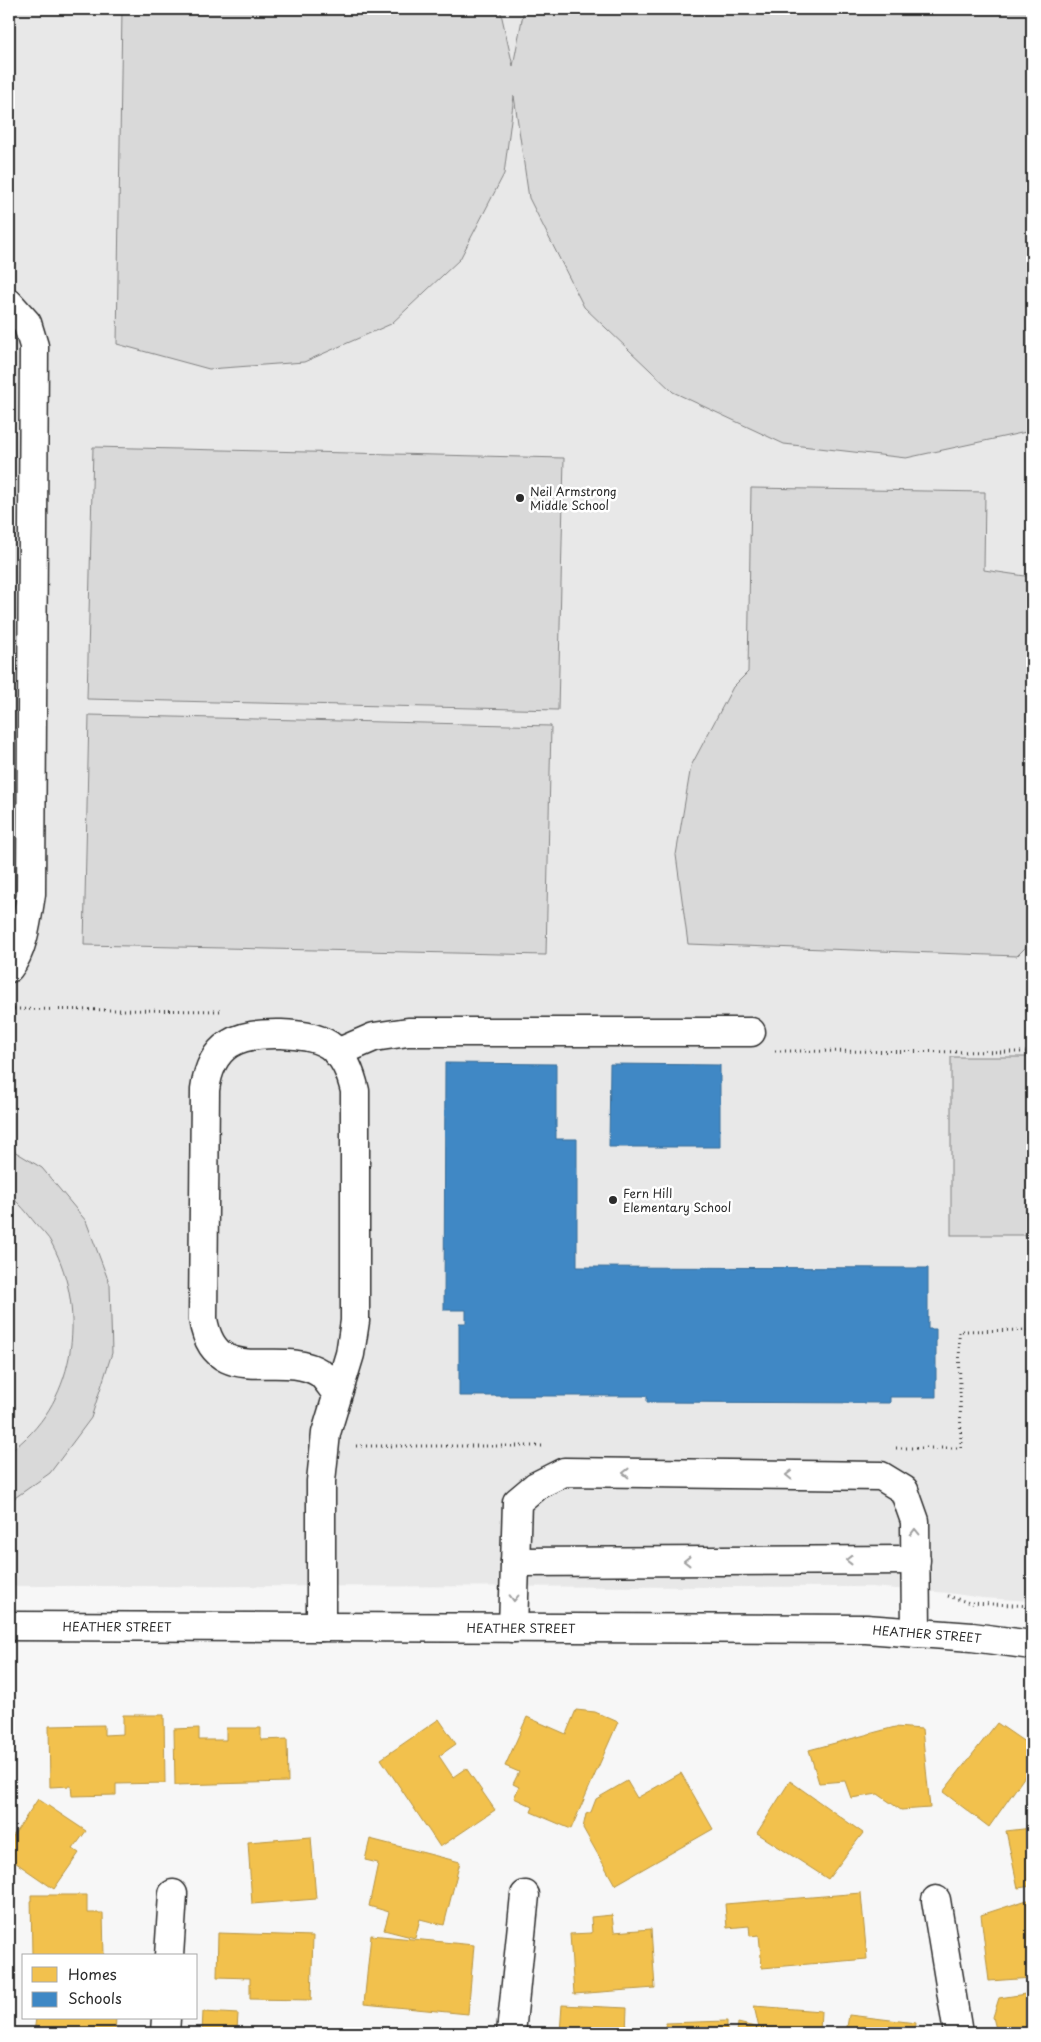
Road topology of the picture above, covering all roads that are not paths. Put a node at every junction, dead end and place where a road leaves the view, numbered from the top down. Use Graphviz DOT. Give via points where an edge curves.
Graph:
graph roads {
  1 [pos="9,303"];
  2 [pos="9,968"];
  3 [pos="751,1032"];
  4 [pos="337,1053"];
  5 [pos="337,1394"];
  6 [pos="916,1560"];
  7 [pos="515,1562"];
  8 [pos="9,1626"];
  9 [pos="321,1627"];
  10 [pos="514,1628"];
  11 [pos="916,1633"];
  12 [pos="1032,1645"];
  13 [pos="173,1894"];
  14 [pos="525,1895"];
  15 [pos="936,1900"];
  16 [pos="169,1954"];
  17 [pos="166,2020"];
  18 [pos="165,2033"];
  19 [pos="511,2033"];
  20 [pos="958,2033"];
  1 -- 2 [label="street" via="27,323 34,346 31,894 26,927"];
  3 -- 4 [label="street" via="408,1032 374,1037"];
  4 -- 5 [label="street" via="351,1074 355,1091 354,1321 350,1354"];
  4 -- 5 [label="street" via="314,1038 257,1034 226,1045 214,1058 207,1072 205,1090 204,1309 206,1333 223,1356 237,1362 302,1367 320,1373"];
  5 -- 9 [label="street" via="326,1433 321,1481"];
  6 -- 7 [label="street, one-way"];
  6 -- 7 [label="street, one-way" via="915,1521 904,1490 881,1476 564,1472 536,1486 517,1502"];
  6 -- 11 [label="street"];
  7 -- 10 [label="street, one-way"];
  8 -- 9 [label="street, HEATHER STREET"];
  9 -- 10 [label="street, HEATHER STREET"];
  10 -- 11 [label="street, HEATHER STREET" via="866,1629"];
  11 -- 12 [label="street, HEATHER STREET"];
  13 -- 16 [label="street"];
  14 -- 19 [label="street"];
  15 -- 20 [label="street"];
  17 -- 18 [label="street"];
}
